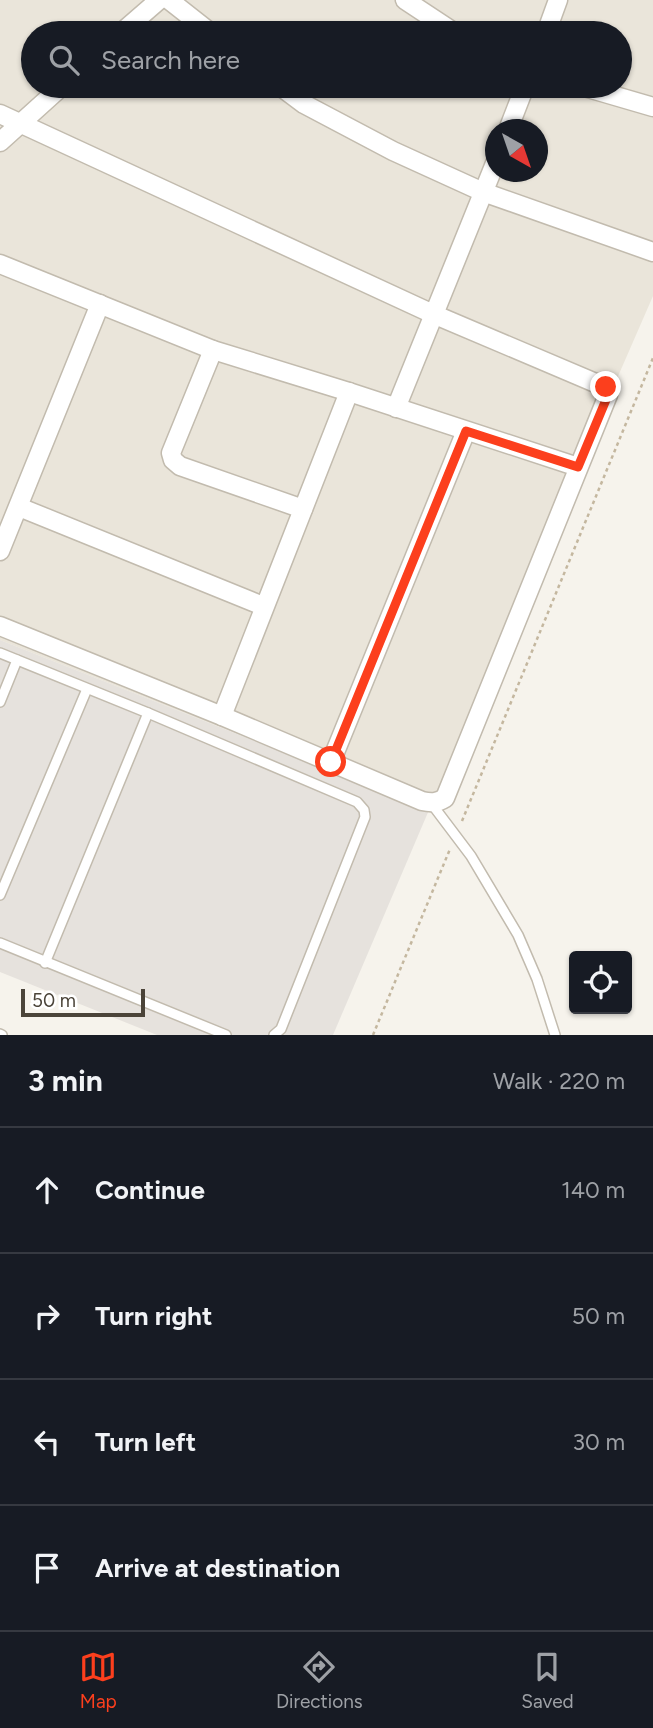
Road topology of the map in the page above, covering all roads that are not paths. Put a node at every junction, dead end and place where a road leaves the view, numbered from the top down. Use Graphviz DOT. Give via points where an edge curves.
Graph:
graph roads {
  1 [pos="160,0"];
  2 [pos="405,0"];
  3 [pos="558,0"];
  4 [pos="135,21"];
  5 [pos="192,21"];
  6 [pos="437,21"];
  7 [pos="550,21"];
  8 [pos="48,98"];
  9 [pos="296,98"];
  10 [pos="520,98"];
  11 [pos="622,98"];
  12 [pos="653,107"];
  13 [pos="0,114"];
  14 [pos="512,119"];
  15 [pos="20,123"];
  16 [pos="0,142"];
  17 [pos="487,182"];
  18 [pos="483,192"];
  19 [pos="653,252"];
  20 [pos="0,264"];
  21 [pos="100,304"];
  22 [pos="433,314"];
  23 [pos="213,350"];
  24 [pos="349,392"];
  25 [pos="396,408"];
  26 [pos="466,431"];
  27 [pos="578,467"];
  28 [pos="19,507"];
  29 [pos="303,509"];
  30 [pos="0,551"];
  31 [pos="263,606"];
  32 [pos="0,626"];
  33 [pos="0,653"];
  34 [pos="17,660"];
  35 [pos="88,689"];
  36 [pos="0,702"];
  37 [pos="148,713"];
  38 [pos="222,716"];
  39 [pos="331,762"];
  40 [pos="432,803"];
  41 [pos="0,895"];
  42 [pos="0,943"];
  43 [pos="45,963"];
  44 [pos="226,1035"];
  45 [pos="274,1035"];
  46 [pos="555,1035"];
  1 -- 4 [label="street"];
  1 -- 5 [label="street"];
  2 -- 6 [label="street"];
  3 -- 7 [label="street"];
  8 -- 15 [label="street"];
  9 -- 18 [label="street" via="393,151"];
  10 -- 14 [label="street"];
  11 -- 12 [label="street"];
  13 -- 15 [label="street"];
  15 -- 16 [label="street"];
  15 -- 22 [label="street"];
  17 -- 18 [label="street"];
  18 -- 19 [label="street"];
  18 -- 22 [label="street"];
  20 -- 21 [label="street"];
  21 -- 23 [label="street"];
  21 -- 28 [label="street"];
  22 -- 25 [label="street"];
  22 -- 27 [label="street" via="606,387 608,395"];
  23 -- 24 [label="street"];
  23 -- 29 [label="street" via="170,453 173,460"];
  24 -- 25 [label="street"];
  24 -- 29 [label="street"];
  25 -- 26 [label="street"];
  26 -- 27 [label="street"];
  26 -- 39 [label="street"];
  27 -- 40 [label="street" via="445,798"];
  28 -- 30 [label="street"];
  28 -- 31 [label="street"];
  29 -- 31 [label="street"];
  31 -- 38 [label="street"];
  32 -- 38 [label="street"];
  33 -- 34 [label="lane"];
  34 -- 35 [label="lane"];
  34 -- 36 [label="lane"];
  35 -- 37 [label="lane"];
  35 -- 41 [label="lane"];
  37 -- 43 [label="lane"];
  37 -- 45 [label="lane" via="356,802 364,810 281,1029"];
  38 -- 39 [label="street"];
  39 -- 40 [label="street"];
  40 -- 46 [label="lane" via="491,887 518,935"];
  42 -- 43 [label="lane"];
  43 -- 44 [label="lane"];
}
